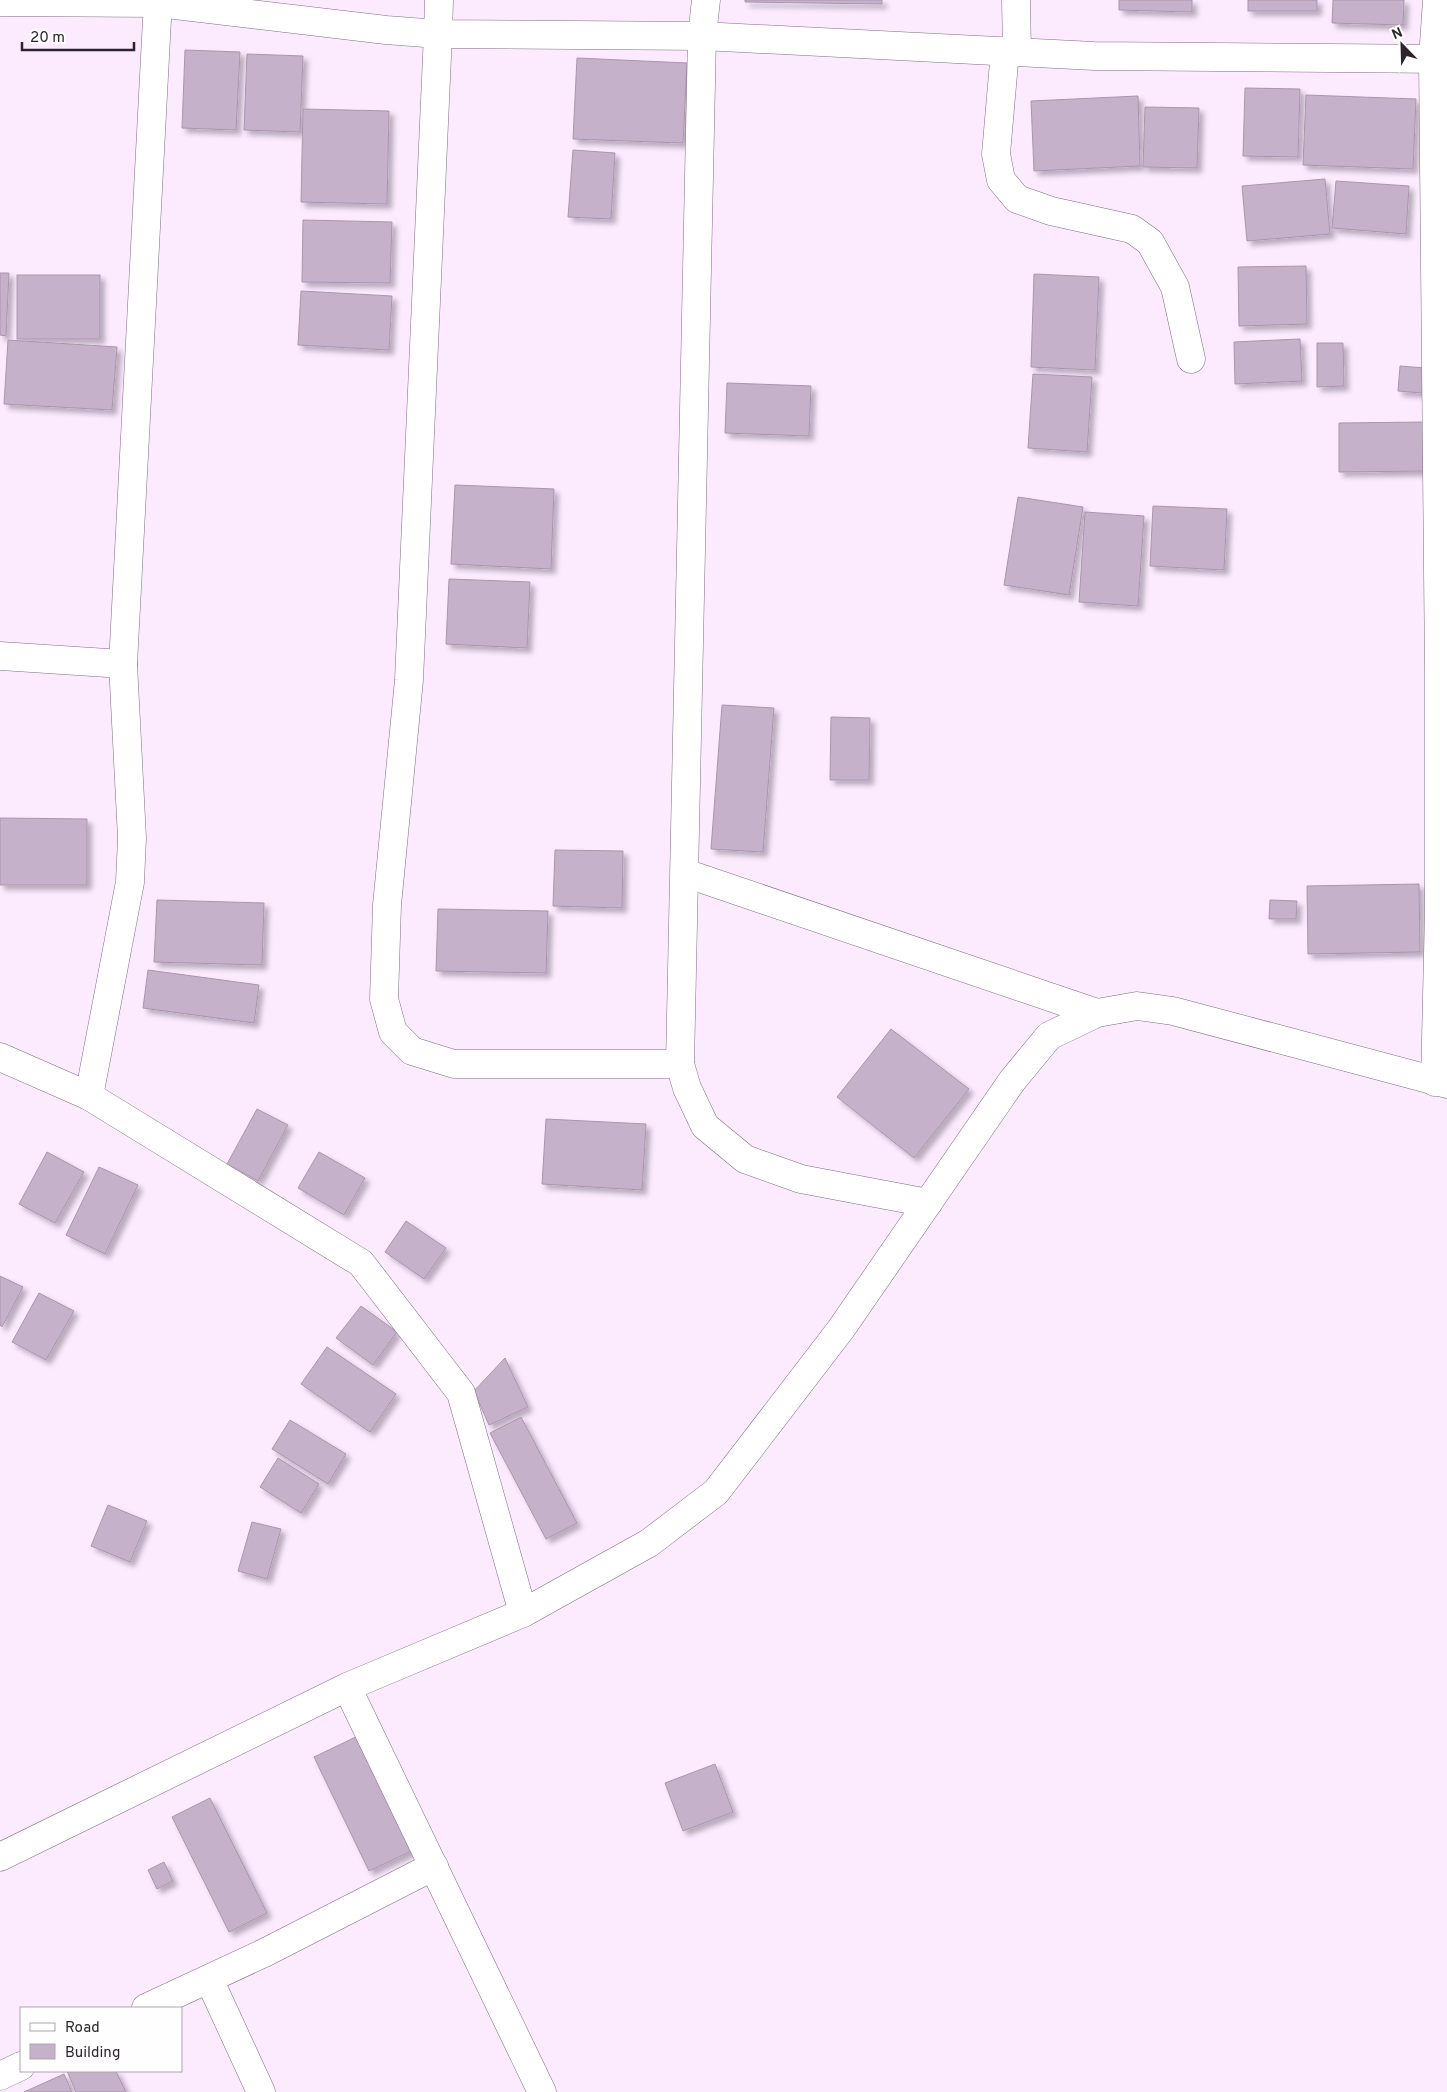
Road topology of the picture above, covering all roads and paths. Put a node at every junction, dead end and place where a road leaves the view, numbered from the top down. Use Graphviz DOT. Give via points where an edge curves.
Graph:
graph roads {
  1 [pos="439,0"];
  2 [pos="706,0"];
  3 [pos="1016,0"];
  4 [pos="1437,0"];
  5 [pos="158,1"];
  6 [pos="0,2"];
  7 [pos="438,34"];
  8 [pos="702,36"];
  9 [pos="1011,51"];
  10 [pos="1440,59"];
  11 [pos="1190,359"];
  12 [pos="1441,387"];
  13 [pos="0,656"];
  14 [pos="123,664"];
  15 [pos="1443,674"];
  16 [pos="685,873"];
  17 [pos="1097,1013"];
  18 [pos="0,1057"];
  19 [pos="680,1064"];
  20 [pos="1441,1083"];
  21 [pos="88,1096"];
  22 [pos="928,1203"];
  23 [pos="523,1613"];
  24 [pos="347,1687"];
  25 [pos="0,1857"];
  26 [pos="434,1866"];
  27 [pos="209,1979"];
  28 [pos="148,2007"];
  29 [pos="20,2066"];
  30 [pos="0,2076"];
  31 [pos="532,2087"];
  32 [pos="261,2092"];
  1 -- 7 [label="street"];
  2 -- 8 [label="street"];
  3 -- 9 [label="street"];
  4 -- 10 [label="street"];
  5 -- 6 [label="street"];
  5 -- 7 [label="street"];
  5 -- 14 [label="street"];
  7 -- 8 [label="street"];
  7 -- 19 [label="street" via="408,680 387,905 384,999 392,1032 412,1051 454,1064"];
  8 -- 9 [label="street"];
  8 -- 16 [label="street"];
  9 -- 10 [label="street" via="1094,56"];
  9 -- 11 [label="street" via="996,154 1001,180 1017,199 1051,212 1132,229 1150,242 1176,287"];
  10 -- 12 [label="street"];
  12 -- 15 [label="street"];
  13 -- 14 [label="street"];
  14 -- 21 [label="street" via="132,838 130,882"];
  15 -- 20 [label="street" via="1439,911"];
  16 -- 17 [label="street"];
  16 -- 19 [label="street"];
  17 -- 20 [label="street" via="1136,1006 1174,1011"];
  17 -- 22 [label="street" via="1049,1036 1012,1081"];
  18 -- 21 [label="street"];
  19 -- 22 [label="street" via="705,1126 745,1159 801,1179"];
  21 -- 23 [label="street" via="361,1262 461,1393"];
  22 -- 23 [label="street" via="841,1329 716,1492 649,1543"];
  23 -- 24 [label="street"];
  24 -- 25 [label="street"];
  24 -- 26 [label="street"];
  26 -- 27 [label="street"];
  26 -- 31 [label="street"];
  27 -- 28 [label="street"];
  27 -- 32 [label="street"];
  29 -- 30 [label="street"];
}
